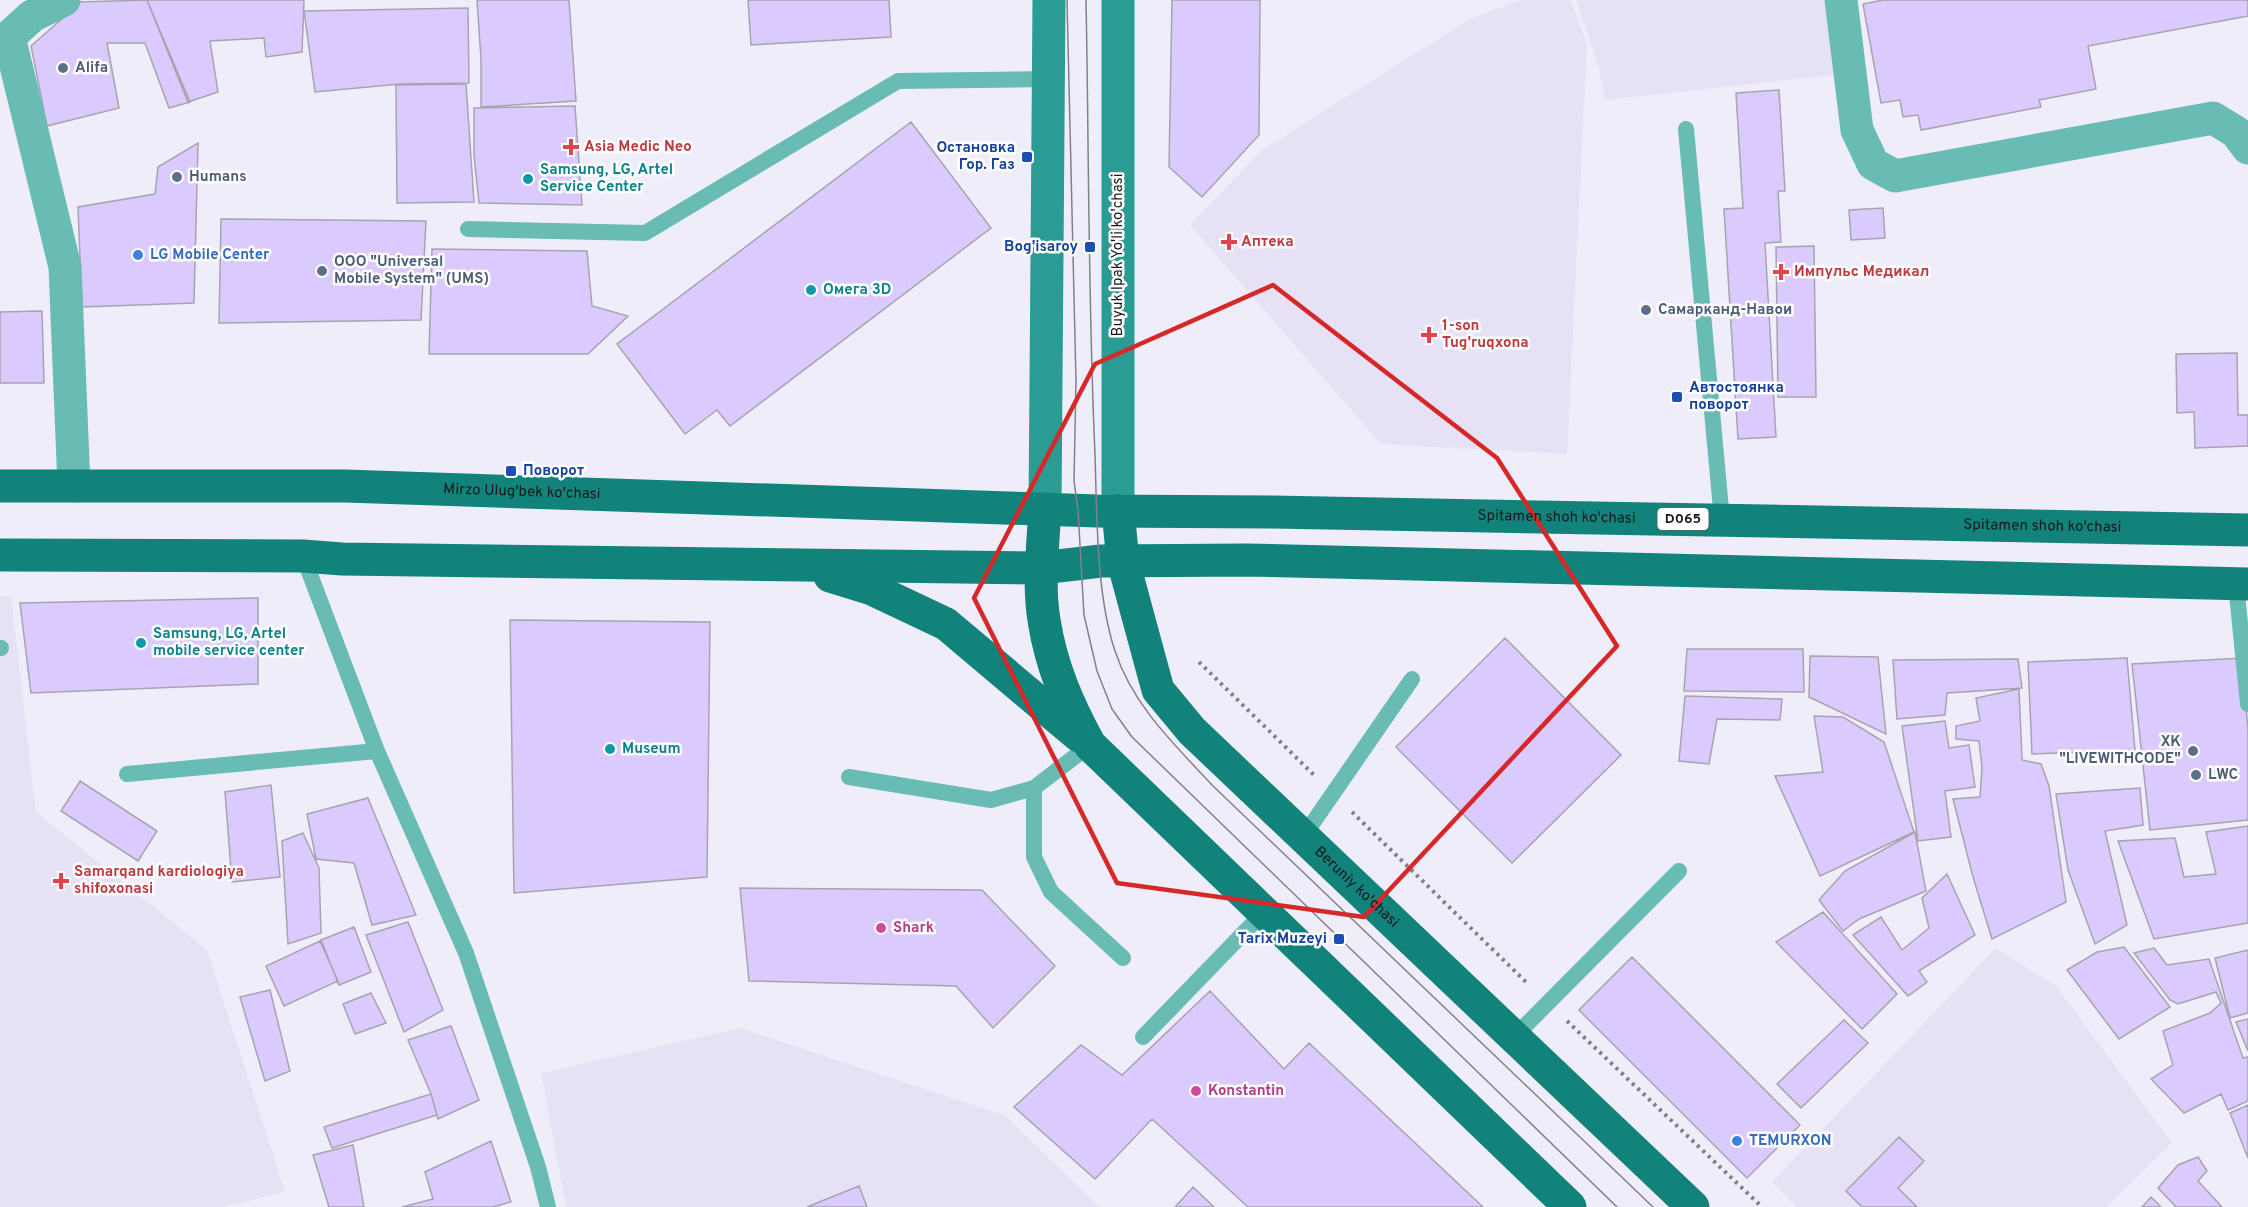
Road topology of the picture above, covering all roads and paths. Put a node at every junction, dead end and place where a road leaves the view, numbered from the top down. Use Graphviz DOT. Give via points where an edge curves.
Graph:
graph roads {
  1 [pos="64,0"];
  2 [pos="1049,0"];
  3 [pos="1118,0"];
  4 [pos="1841,0"];
  5 [pos="1050,79"];
  6 [pos="1686,129"];
  7 [pos="2248,148"];
  8 [pos="468,229"];
  9 [pos="0,486"];
  10 [pos="74,486"];
  11 [pos="1045,509"];
  12 [pos="1118,511"];
  13 [pos="1722,520"];
  14 [pos="2248,531"];
  15 [pos="0,555"];
  16 [pos="303,556"];
  17 [pos="1123,561"];
  18 [pos="797,565"];
  19 [pos="1041,568"];
  20 [pos="2242,584"];
  21 [pos="1199,662"];
  22 [pos="1412,679"];
  23 [pos="2248,704"];
  24 [pos="1090,745"];
  25 [pos="377,751"];
  26 [pos="127,774"];
  27 [pos="849,777"];
  28 [pos="1034,788"];
  29 [pos="1333,794"];
  30 [pos="1303,837"];
  31 [pos="1679,872"];
  32 [pos="1263,913"];
  33 [pos="1123,958"];
  34 [pos="1548,1004"];
  35 [pos="1143,1037"];
  36 [pos="1514,1038"];
  37 [pos="548,1207"];
  38 [pos="1570,1207"];
  39 [pos="1693,1207"];
  40 [pos="1762,1207"];
  1 -- 10 [label="street" via="32,16 9,36 66,267"];
  2 -- 5 [label="main road"];
  3 -- 12 [label="main road, Buyuk Ipak Yo'li ko'chasi"];
  4 -- 7 [label="street" via="1857,130 1873,164 1895,176 2214,118 2236,132"];
  5 -- 8 [label="lane" via="898,81 645,233"];
  5 -- 11 [label="main road"];
  6 -- 13 [label="lane"];
  9 -- 10 [label="main road, Mirzo Ulug'bek ko'chasi"];
  10 -- 11 [label="main road, Mirzo Ulug'bek ko'chasi" via="345,486"];
  11 -- 12 [label="main road, Mirzo Ulug'bek ko'chasi"];
  11 -- 19 [label="main road"];
  12 -- 13 [label="main road, Spitamen shoh ko'chasi / D065"];
  12 -- 17 [label="main road, Beruniy ko'chasi"];
  13 -- 14 [label="main road, Spitamen shoh ko'chasi / D065"];
  15 -- 16 [label="main road"];
  16 -- 18 [label="main road"];
  16 -- 25 [label="lane"];
  17 -- 19 [label="main road"];
  17 -- 20 [label="main road" via="1248,560"];
  17 -- 30 [label="main road, Beruniy ko'chasi" via="1158,690 1192,731"];
  18 -- 19 [label="main road"];
  18 -- 24 [label="main road" via="872,589 946,624"];
  19 -- 24 [label="main road" via="1043,619 1053,660 1068,705"];
  20 -- 23 [label="lane"];
  21 -- 29 [label="path"];
  22 -- 29 [label="lane"];
  24 -- 28 [label="lane"];
  24 -- 32 [label="main road"];
  25 -- 26 [label="lane"];
  25 -- 37 [label="lane" via="466,953"];
  27 -- 28 [label="lane" via="991,800"];
  28 -- 33 [label="lane" via="1034,857 1051,892"];
  29 -- 30 [label="lane"];
  29 -- 34 [label="path"];
  30 -- 36 [label="main road, Beruniy ko'chasi"];
  31 -- 34 [label="lane"];
  32 -- 35 [label="lane"];
  32 -- 38 [label="main road"];
  34 -- 36 [label="lane"];
  34 -- 40 [label="path"];
  36 -- 39 [label="main road, Beruniy ko'chasi"];
}
